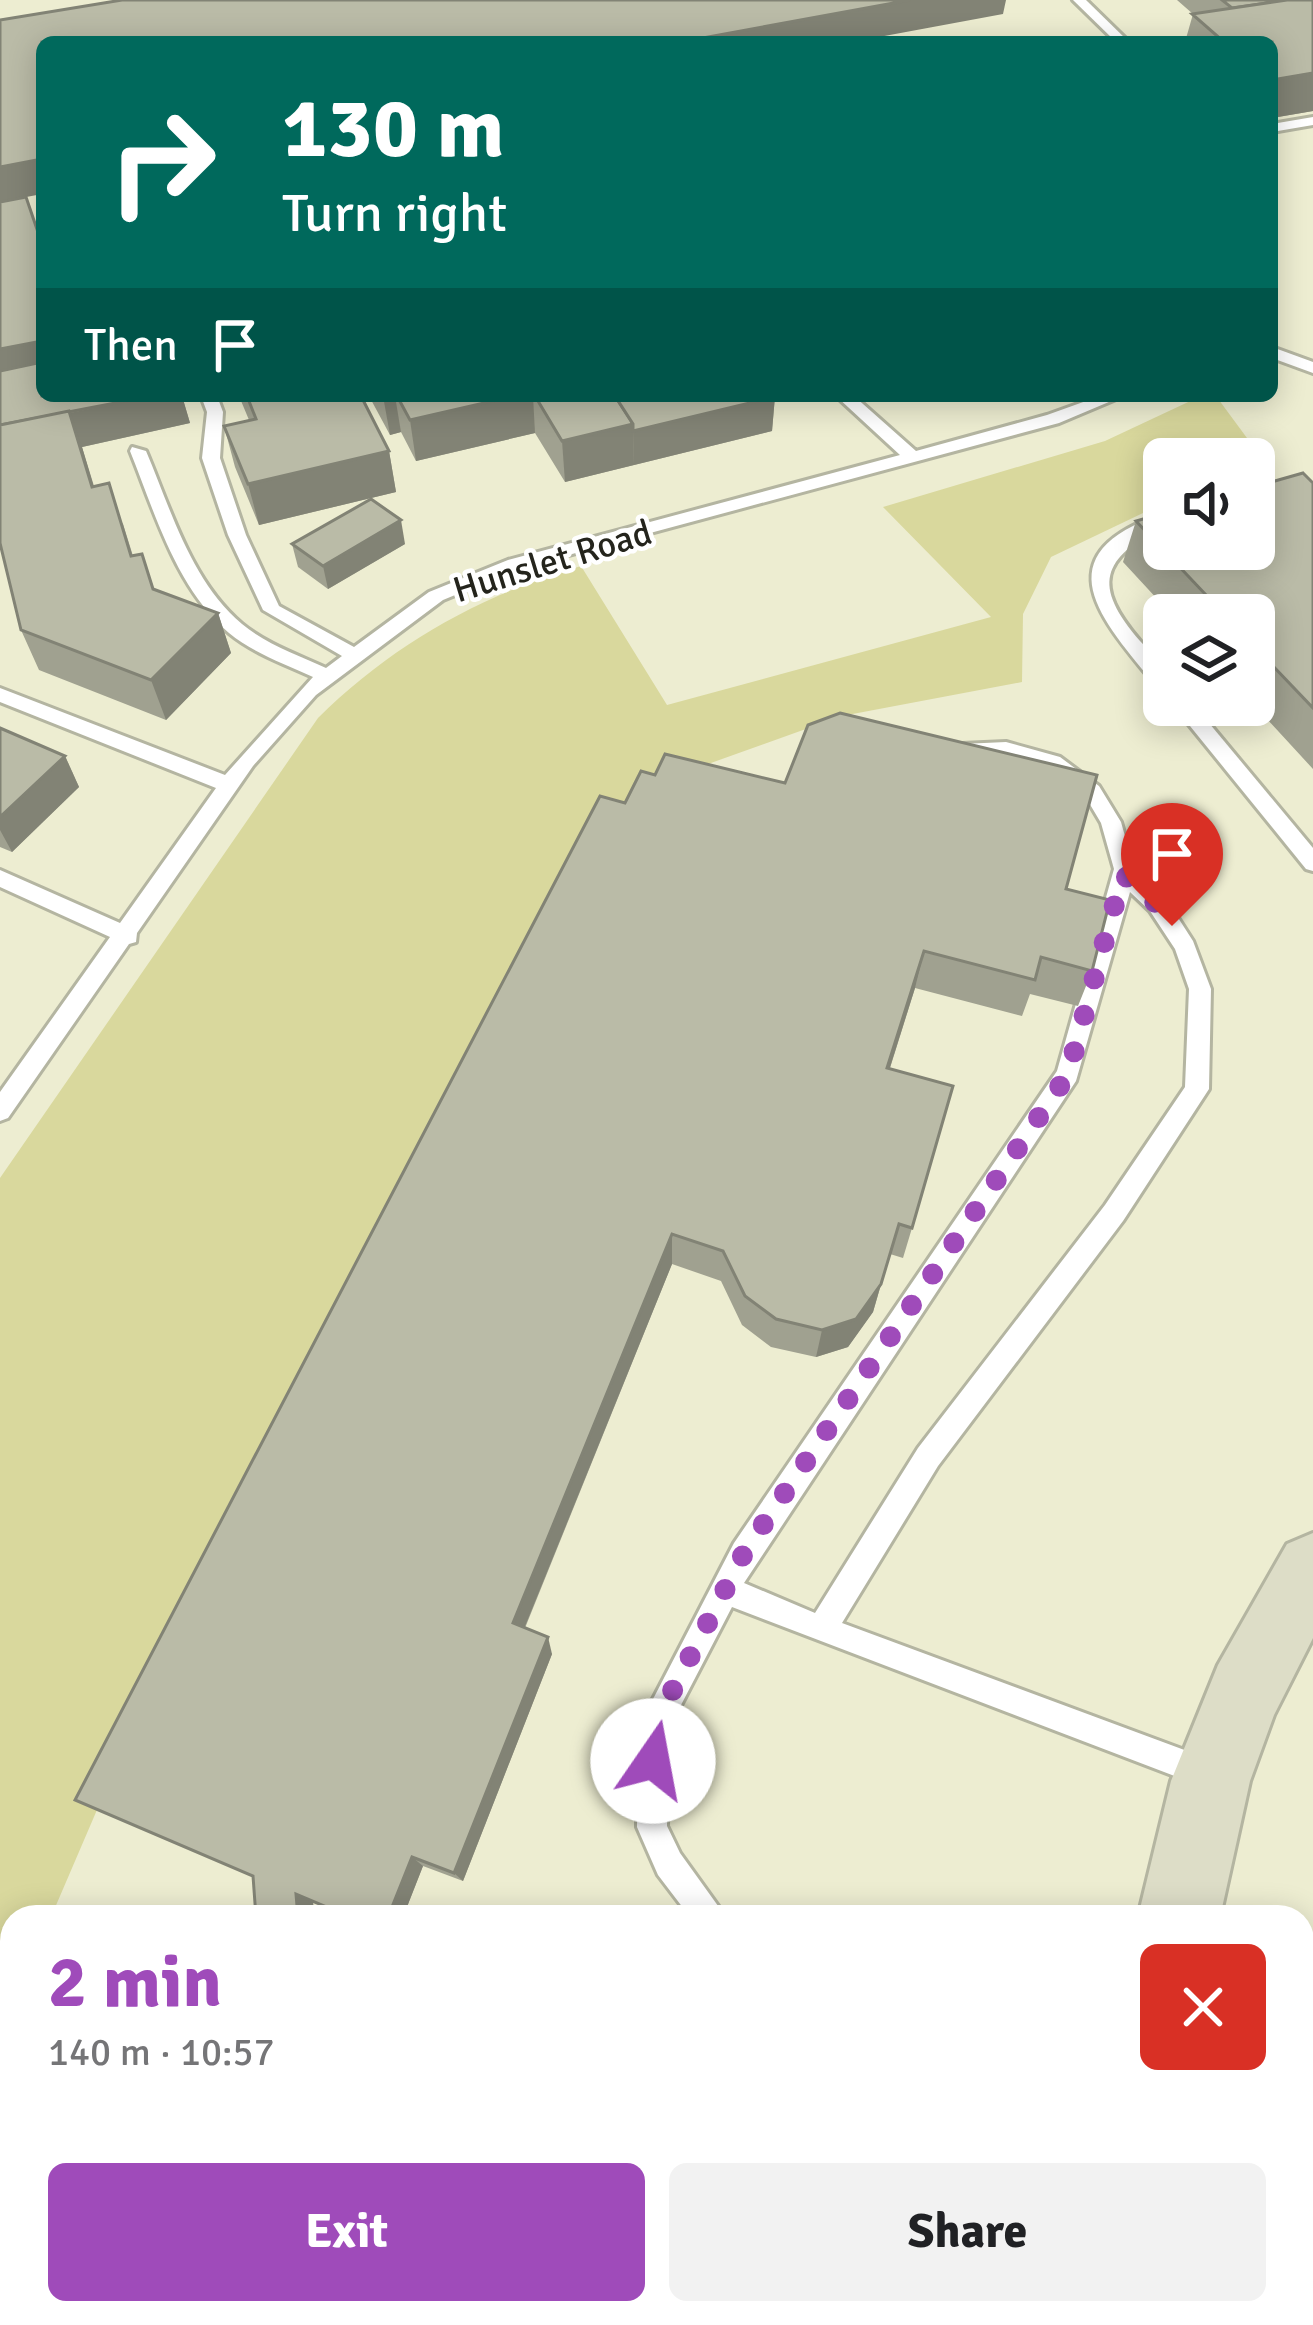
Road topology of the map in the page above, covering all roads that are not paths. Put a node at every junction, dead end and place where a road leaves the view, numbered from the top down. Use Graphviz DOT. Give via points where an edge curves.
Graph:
graph roads {
  1 [pos="1080,0"];
  2 [pos="1117,36"];
  3 [pos="1313,122"];
  4 [pos="1278,127"];
  5 [pos="1278,354"];
  6 [pos="1309,367"];
  7 [pos="1313,384"];
  8 [pos="211,402"];
  9 [pos="851,402"];
  10 [pos="1095,402"];
  11 [pos="138,451"];
  12 [pos="913,457"];
  13 [pos="1143,531"];
  14 [pos="354,655"];
  15 [pos="1143,657"];
  16 [pos="327,676"];
  17 [pos="0,695"];
  18 [pos="1200,726"];
  19 [pos="932,757"];
  20 [pos="229,785"];
  21 [pos="1313,863"];
  22 [pos="1123,874"];
  23 [pos="0,878"];
  24 [pos="128,936"];
  25 [pos="0,1111"];
  26 [pos="1313,1570"];
  27 [pos="726,1589"];
  28 [pos="821,1630"];
  29 [pos="1214,1776"];
  30 [pos="701,1905"];
  31 [pos="1181,1905"];
  1 -- 2 [label="lane"];
  3 -- 4 [label="lane"];
  5 -- 6 [label="lane"];
  6 -- 7 [label="lane"];
  8 -- 14 [label="lane" via="211,458 272,610"];
  9 -- 12 [label="lane"];
  10 -- 12 [label="lane, Hunslet Road"];
  11 -- 16 [label="lane" via="221,614 239,632"];
  12 -- 14 [label="lane, Hunslet Road" via="514,564 436,596"];
  13 -- 15 [label="lane" via="1097,578 1098,602"];
  14 -- 16 [label="lane, Hunslet Road"];
  16 -- 20 [label="lane, Hunslet Road"];
  17 -- 20 [label="lane"];
  18 -- 21 [label="lane"];
  19 -- 22 [label="lane" via="1006,749 1053,762 1092,791 1111,822"];
  20 -- 24 [label="lane, Hunslet Road"];
  22 -- 27 [label="lane" via="1068,1074"];
  22 -- 28 [label="lane" via="1158,905 1200,989 1197,1089 1114,1213 928,1457"];
  23 -- 24 [label="lane"];
  24 -- 25 [label="lane, Hunslet Road"];
  26 -- 29 [label="street" via="1242,1702"];
  27 -- 28 [label="lane"];
  27 -- 30 [label="lane" via="653,1728 652,1827"];
  28 -- 29 [label="lane"];
  29 -- 31 [label="street" via="1190,1840"];
}
